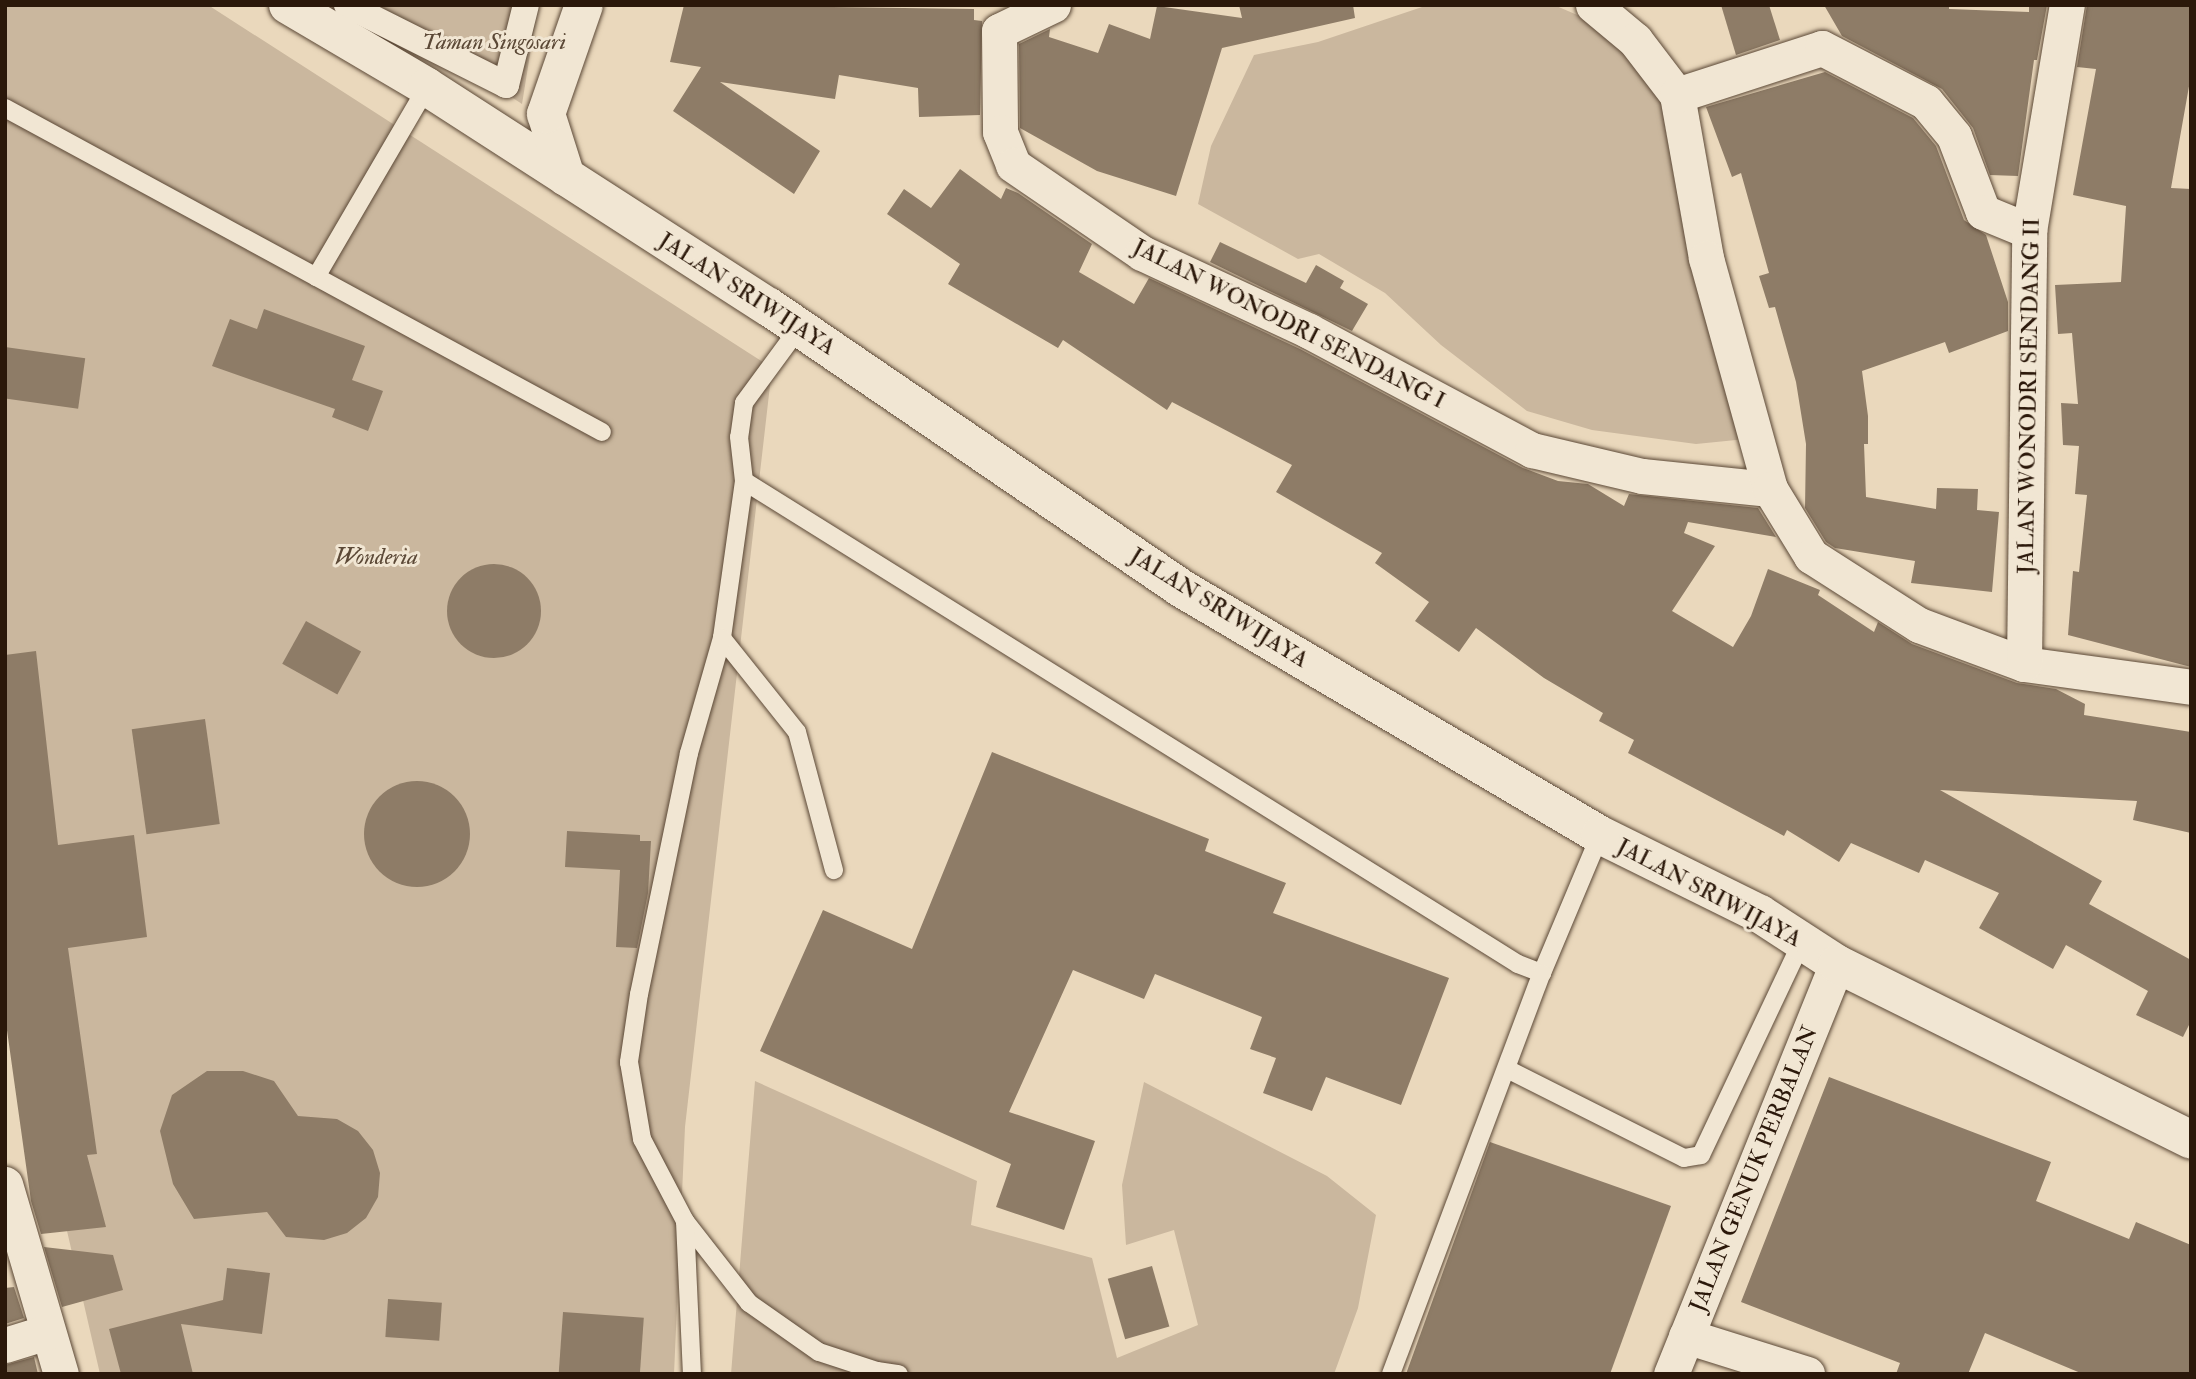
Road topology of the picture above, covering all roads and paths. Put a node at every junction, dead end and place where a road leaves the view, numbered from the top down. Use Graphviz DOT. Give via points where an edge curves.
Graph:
graph roads {
  1 [pos="288,5"];
  2 [pos="347,5"];
  3 [pos="526,5"];
  4 [pos="584,5"];
  5 [pos="1053,5"];
  6 [pos="1593,5"];
  7 [pos="2067,5"];
  8 [pos="427,88"];
  9 [pos="1677,95"];
  10 [pos="5,108"];
  11 [pos="545,114"];
  12 [pos="505,138"];
  13 [pos="566,177"];
  14 [pos="2029,231"];
  15 [pos="316,277"];
  16 [pos="799,328"];
  17 [pos="602,432"];
  18 [pos="744,481"];
  19 [pos="1770,489"];
  20 [pos="722,638"];
  21 [pos="2024,664"];
  22 [pos="2191,687"];
  23 [pos="1600,835"];
  24 [pos="834,870"];
  25 [pos="1802,941"];
  26 [pos="1837,964"];
  27 [pos="1542,973"];
  28 [pos="1507,1069"];
  29 [pos="2191,1140"];
  30 [pos="5,1184"];
  31 [pos="685,1221"];
  32 [pos="47,1332"];
  33 [pos="1686,1336"];
  34 [pos="5,1345"];
  35 [pos="61,1374"];
  36 [pos="692,1374"];
  37 [pos="899,1374"];
  38 [pos="1391,1374"];
  39 [pos="1671,1374"];
  40 [pos="1807,1374"];
  1 -- 8 [label="main road, JALAN SRIWIJAYA"];
  2 -- 3 [label="street" via="506,85"];
  4 -- 11 [label="main road"];
  5 -- 19 [label="street, JALAN WONODRI SENDANG I" via="999,32 1000,132 1013,165 1142,253 1309,331 1532,450 1642,476"];
  6 -- 9 [label="street" via="1635,40"];
  7 -- 14 [label="street, JALAN WONODRI SENDANG II"];
  8 -- 12 [label="main road, JALAN SRIWIJAYA"];
  8 -- 15 [label="lane"];
  9 -- 14 [label="street" via="1822,48 1926,102 1954,136 1983,212"];
  9 -- 19 [label="street" via="1706,258"];
  10 -- 15 [label="lane"];
  11 -- 12 [label="main road"];
  11 -- 13 [label="main road"];
  12 -- 13 [label="main road, JALAN SRIWIJAYA"];
  13 -- 16 [label="main road, JALAN SRIWIJAYA"];
  14 -- 21 [label="street, JALAN WONODRI SENDANG II"];
  15 -- 17 [label="lane"];
  16 -- 18 [label="lane" via="744,403 739,437"];
  16 -- 23 [label="main road, JALAN SRIWIJAYA" via="1179,587"];
  18 -- 20 [label="lane"];
  18 -- 27 [label="lane" via="1497,953"];
  19 -- 21 [label="street" via="1811,556 1919,625"];
  20 -- 24 [label="lane" via="797,732"];
  20 -- 31 [label="lane" via="689,753 629,1062 642,1139"];
  21 -- 22 [label="street"];
  23 -- 25 [label="main road, JALAN SRIWIJAYA" via="1760,914"];
  23 -- 27 [label="lane"];
  25 -- 26 [label="main road, JALAN SRIWIJAYA"];
  25 -- 28 [label="lane" via="1700,1155 1684,1158"];
  26 -- 29 [label="main road, JALAN SRIWIJAYA"];
  26 -- 33 [label="street, JALAN GENUK PERBALAN"];
  27 -- 28 [label="lane"];
  28 -- 38 [label="lane"];
  30 -- 32 [label="street"];
  31 -- 36 [label="lane"];
  31 -- 37 [label="lane" via="750,1303 819,1352"];
  32 -- 34 [label="street"];
  32 -- 35 [label="street"];
  33 -- 39 [label="street, JALAN GENUK PERBALAN"];
  33 -- 40 [label="street"];
}
